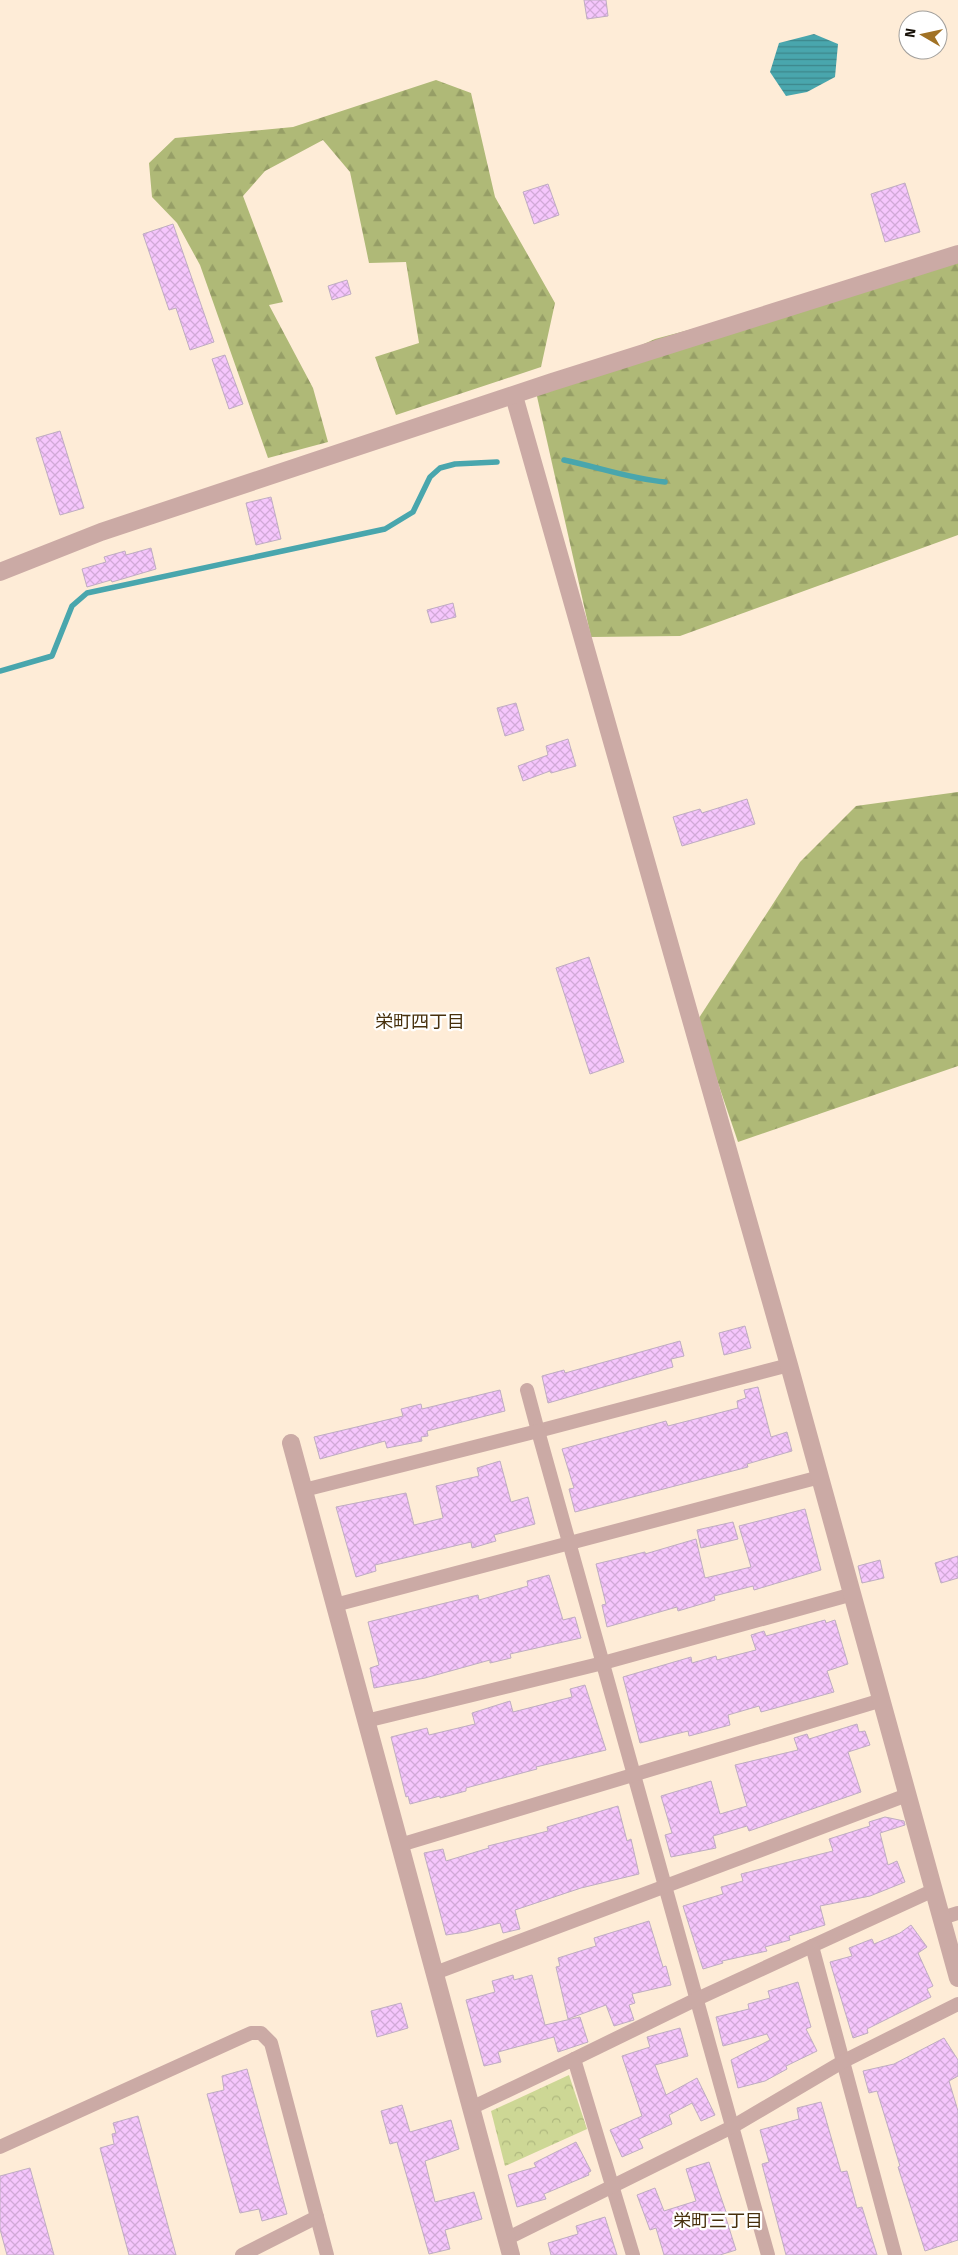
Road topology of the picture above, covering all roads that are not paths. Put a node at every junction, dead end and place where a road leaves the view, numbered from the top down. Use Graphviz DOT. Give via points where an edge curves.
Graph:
graph roads {
  1 [pos="958,254"];
  2 [pos="514,396"];
  3 [pos="0,572"];
  4 [pos="789,1365"];
  5 [pos="527,1390"];
  6 [pos="538,1432"];
  7 [pos="291,1443"];
  8 [pos="820,1477"];
  9 [pos="304,1490"];
  10 [pos="570,1544"];
  11 [pos="853,1594"];
  12 [pos="335,1605"];
  13 [pos="602,1663"];
  14 [pos="882,1700"];
  15 [pos="366,1721"];
  16 [pos="635,1776"];
  17 [pos="907,1795"];
  18 [pos="400,1845"];
  19 [pos="665,1888"];
  20 [pos="934,1890"];
  21 [pos="950,1915"];
  22 [pos="812,1946"];
  23 [pos="434,1974"];
  24 [pos="958,1978"];
  25 [pos="697,1999"];
  26 [pos="958,2004"];
  27 [pos="574,2059"];
  28 [pos="844,2061"];
  29 [pos="471,2108"];
  30 [pos="732,2128"];
  31 [pos="0,2148"];
  32 [pos="614,2187"];
  33 [pos="317,2218"];
  34 [pos="508,2247"];
  35 [pos="242,2255"];
  36 [pos="328,2255"];
  37 [pos="633,2255"];
  38 [pos="768,2255"];
  39 [pos="895,2255"];
  1 -- 2 [label="street"];
  2 -- 3 [label="street" via="101,532"];
  2 -- 4 [label="street"];
  4 -- 6 [label="street"];
  4 -- 8 [label="street"];
  5 -- 6 [label="street"];
  6 -- 9 [label="street"];
  6 -- 10 [label="street"];
  7 -- 9 [label="street"];
  8 -- 10 [label="street"];
  8 -- 11 [label="street"];
  9 -- 12 [label="street"];
  10 -- 12 [label="street"];
  10 -- 13 [label="street"];
  11 -- 13 [label="street"];
  11 -- 14 [label="street"];
  12 -- 15 [label="street"];
  13 -- 15 [label="street"];
  13 -- 16 [label="street"];
  14 -- 16 [label="street"];
  14 -- 17 [label="street"];
  15 -- 18 [label="street"];
  16 -- 18 [label="street"];
  16 -- 19 [label="street"];
  17 -- 19 [label="street"];
  17 -- 20 [label="street"];
  18 -- 23 [label="street"];
  19 -- 23 [label="street"];
  19 -- 25 [label="street"];
  20 -- 21 [label="street"];
  20 -- 22 [label="street"];
  21 -- 24 [label="street"];
  22 -- 25 [label="street"];
  22 -- 28 [label="street"];
  23 -- 29 [label="street"];
  25 -- 27 [label="street"];
  25 -- 30 [label="street"];
  26 -- 28 [label="street"];
  27 -- 29 [label="street"];
  27 -- 32 [label="street"];
  28 -- 30 [label="street"];
  28 -- 39 [label="street"];
  29 -- 34 [label="street"];
  30 -- 32 [label="street"];
  30 -- 38 [label="street"];
  31 -- 33 [label="street" via="251,2033 261,2033 271,2043"];
  32 -- 34 [label="street"];
  32 -- 37 [label="street"];
  33 -- 35 [label="street"];
  33 -- 36 [label="street"];
}
